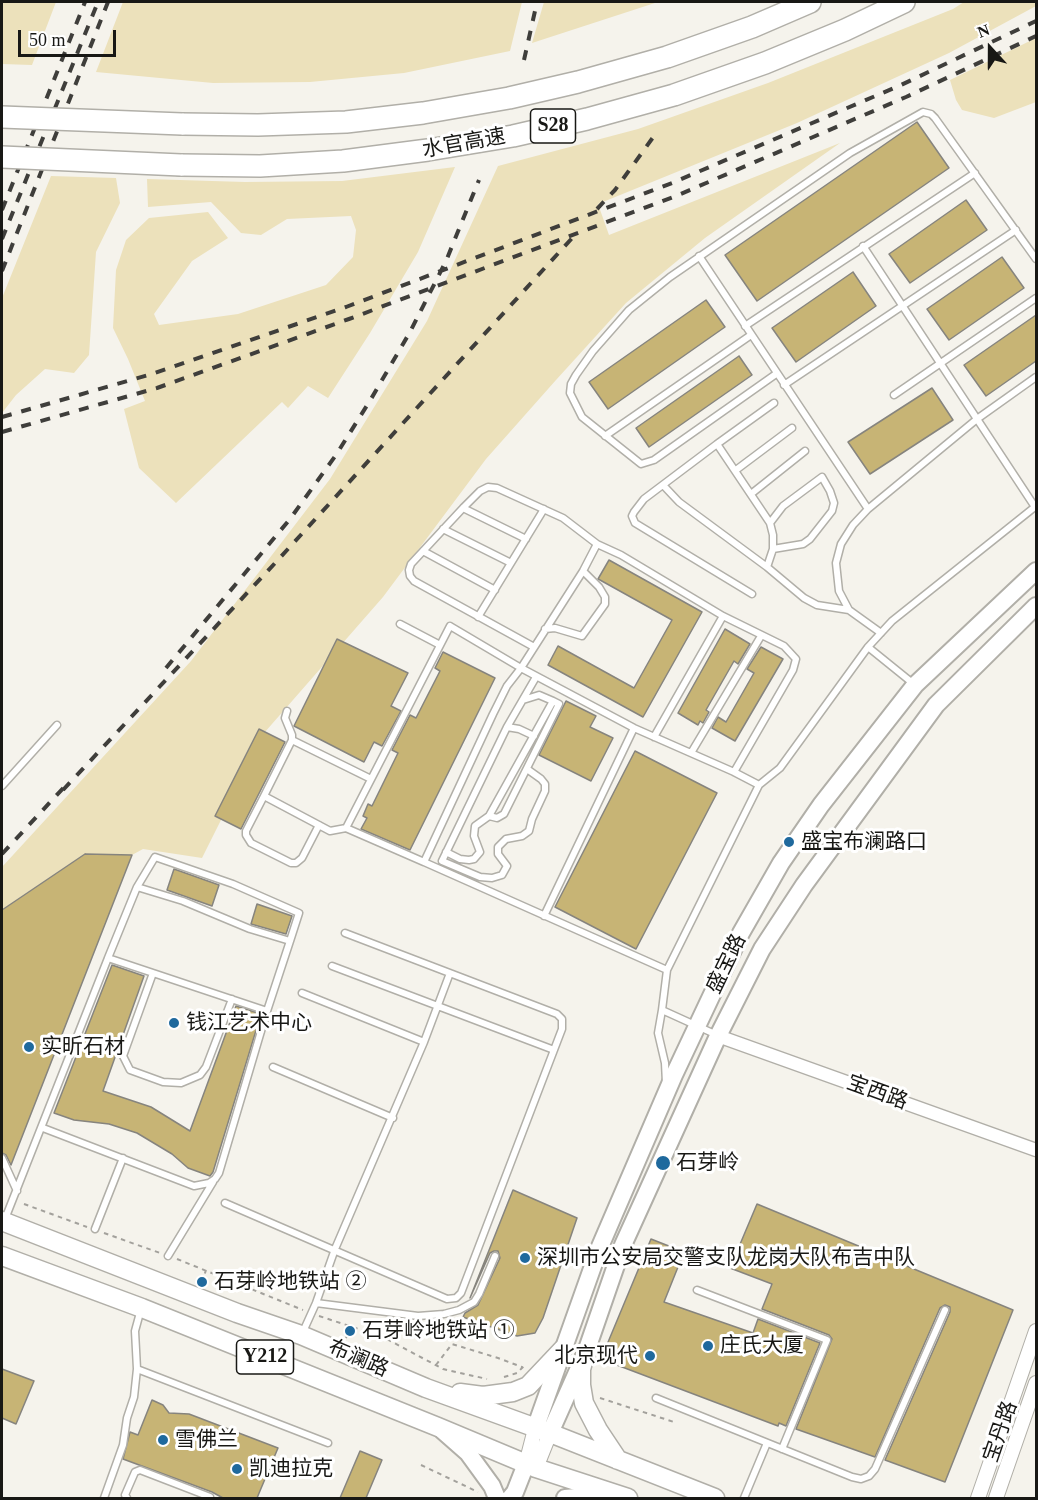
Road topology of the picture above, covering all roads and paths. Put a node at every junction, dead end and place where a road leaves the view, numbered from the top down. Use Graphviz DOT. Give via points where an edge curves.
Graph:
graph roads {
  1 [pos="810,2"];
  2 [pos="904,2"];
  3 [pos="2,117"];
  4 [pos="2,157"];
  5 [pos="975,173"];
  6 [pos="1016,230"];
  7 [pos="863,246"];
  8 [pos="699,256"];
  9 [pos="1036,259"];
  10 [pos="1036,298"];
  11 [pos="902,306"];
  12 [pos="745,326"];
  13 [pos="751,335"];
  14 [pos="941,365"];
  15 [pos="776,374"];
  16 [pos="1036,377"];
  17 [pos="784,385"];
  18 [pos="894,395"];
  19 [pos="774,403"];
  20 [pos="977,419"];
  21 [pos="792,428"];
  22 [pos="605,436"];
  23 [pos="717,444"];
  24 [pos="805,451"];
  25 [pos="736,471"];
  26 [pos="663,485"];
  27 [pos="751,494"];
  28 [pos="1036,506"];
  29 [pos="463,508"];
  30 [pos="544,509"];
  31 [pos="868,509"];
  32 [pos="770,523"];
  33 [pos="443,529"];
  34 [pos="526,539"];
  35 [pos="597,544"];
  36 [pos="774,549"];
  37 [pos="423,551"];
  38 [pos="511,563"];
  39 [pos="767,567"];
  40 [pos="583,571"];
  41 [pos="1036,571"];
  42 [pos="495,590"];
  43 [pos="752,594"];
  44 [pos="1036,606"];
  45 [pos="849,610"];
  46 [pos="723,616"];
  47 [pos="478,617"];
  48 [pos="400,624"];
  49 [pos="546,629"];
  50 [pos="881,633"];
  51 [pos="761,636"];
  52 [pos="440,645"];
  53 [pos="534,647"];
  54 [pos="868,647"];
  55 [pos="521,668"];
  56 [pos="536,677"];
  57 [pos="915,685"];
  58 [pos="523,700"];
  59 [pos="553,700"];
  60 [pos="287,711"];
  61 [pos="57,725"];
  62 [pos="507,727"];
  63 [pos="634,728"];
  64 [pos="534,736"];
  65 [pos="654,738"];
  66 [pos="292,740"];
  67 [pos="692,753"];
  68 [pos="527,769"];
  69 [pos="734,772"];
  70 [pos="371,778"];
  71 [pos="759,785"];
  72 [pos="2,786"];
  73 [pos="264,796"];
  74 [pos="489,816"];
  75 [pos="319,825"];
  76 [pos="346,828"];
  77 [pos="446,852"];
  78 [pos="424,862"];
  79 [pos="137,887"];
  80 [pos="544,916"];
  81 [pos="345,933"];
  82 [pos="290,941"];
  83 [pos="108,958"];
  84 [pos="332,966"];
  85 [pos="667,970"];
  86 [pos="153,973"];
  87 [pos="450,973"];
  88 [pos="302,993"];
  89 [pos="232,999"];
  90 [pos="437,1006"];
  91 [pos="662,1010"];
  92 [pos="267,1011"];
  93 [pos="697,1026"];
  94 [pos="718,1036"];
  95 [pos="424,1042"];
  96 [pos="554,1050"];
  97 [pos="273,1067"];
  98 [pos="665,1094"];
  99 [pos="393,1118"];
  100 [pos="43,1128"];
  101 [pos="1036,1150"];
  102 [pos="2,1158"];
  103 [pos="123,1158"];
  104 [pos="215,1179"];
  105 [pos="17,1191"];
  106 [pos="225,1203"];
  107 [pos="24,1204"];
  108 [pos="3,1221"];
  109 [pos="95,1229"];
  110 [pos="335,1249"];
  111 [pos="2,1256"];
  112 [pos="168,1256"];
  113 [pos="495,1256"];
  114 [pos="697,1290"];
  115 [pos="316,1303"];
  116 [pos="142,1308"];
  117 [pos="945,1310"];
  118 [pos="312,1313"];
  119 [pos="1036,1331"];
  120 [pos="301,1335"];
  121 [pos="563,1348"];
  122 [pos="586,1352"];
  123 [pos="498,1358"];
  124 [pos="530,1359"];
  125 [pos="436,1365"];
  126 [pos="137,1369"];
  127 [pos="500,1378"];
  128 [pos="492,1380"];
  129 [pos="1036,1383"];
  130 [pos="426,1388"];
  131 [pos="656,1398"];
  132 [pos="605,1400"];
  133 [pos="468,1404"];
  134 [pos="674,1422"];
  135 [pos="446,1430"];
  136 [pos="543,1431"];
  137 [pos="328,1443"];
  138 [pos="767,1443"];
  139 [pos="782,1449"];
  140 [pos="618,1460"];
  141 [pos="421,1465"];
  142 [pos="531,1466"];
  143 [pos="622,1496"];
  144 [pos="491,1497"];
  145 [pos="104,1498"];
  146 [pos="127,1498"];
  147 [pos="211,1498"];
  148 [pos="510,1498"];
  149 [pos="524,1498"];
  150 [pos="565,1498"];
  151 [pos="714,1498"];
  152 [pos="744,1498"];
  153 [pos="978,1498"];
  154 [pos="996,1498"];
  1 -- 3 [label="highway, 水官高速 / S28, bridge" via="667,57 509,98 423,113 346,122 258,125"];
  2 -- 4 [label="highway, 水官高速 / S28, bridge" via="765,63 674,95 513,136 343,161 260,166"];
  5 -- 6 [label="lane"];
  5 -- 7 [label="lane"];
  5 -- 8 [label="lane" via="935,117 923,112 850,153"];
  6 -- 9 [label="lane"];
  6 -- 11 [label="lane"];
  7 -- 11 [label="lane"];
  7 -- 12 [label="lane"];
  8 -- 12 [label="lane"];
  8 -- 22 [label="lane" via="629,310 593,351 571,384 577,410"];
  10 -- 14 [label="lane"];
  11 -- 14 [label="lane"];
  11 -- 17 [label="lane"];
  12 -- 13 [label="lane"];
  13 -- 15 [label="lane"];
  13 -- 22 [label="lane"];
  14 -- 18 [label="lane"];
  14 -- 20 [label="lane"];
  15 -- 17 [label="lane"];
  15 -- 22 [label="lane" via="648,463 636,462"];
  16 -- 20 [label="lane"];
  17 -- 31 [label="lane"];
  19 -- 23 [label="lane"];
  20 -- 28 [label="lane"];
  20 -- 31 [label="lane"];
  21 -- 25 [label="lane"];
  23 -- 25 [label="lane"];
  23 -- 26 [label="lane"];
  24 -- 27 [label="lane"];
  25 -- 27 [label="lane"];
  26 -- 39 [label="lane" via="679,502"];
  26 -- 43 [label="lane" via="634,512 635,523"];
  27 -- 32 [label="lane"];
  28 -- 50 [label="lane"];
  29 -- 30 [label="lane" via="480,491 493,486"];
  29 -- 33 [label="lane"];
  29 -- 34 [label="lane"];
  30 -- 34 [label="lane"];
  30 -- 35 [label="lane"];
  31 -- 45 [label="lane" via="841,544 836,563 839,591"];
  32 -- 36 [label="lane"];
  32 -- 36 [label="lane" via="783,506 822,477 834,503 832,511 803,544"];
  33 -- 37 [label="lane"];
  33 -- 38 [label="lane"];
  34 -- 38 [label="lane"];
  35 -- 40 [label="lane"];
  35 -- 46 [label="lane"];
  36 -- 39 [label="lane"];
  37 -- 42 [label="lane"];
  37 -- 47 [label="lane" via="409,570 414,581"];
  38 -- 42 [label="lane"];
  39 -- 45 [label="lane" via="804,598"];
  40 -- 49 [label="lane"];
  40 -- 49 [label="lane" via="599,587 605,604 582,636"];
  41 -- 57 [label="main road, 盛宝路"];
  42 -- 47 [label="lane"];
  44 -- 94 [label="main road, 盛宝路" via="936,705 804,885 762,949"];
  45 -- 50 [label="lane"];
  46 -- 51 [label="lane"];
  46 -- 65 [label="lane"];
  47 -- 53 [label="lane"];
  48 -- 52 [label="lane"];
  49 -- 53 [label="lane"];
  50 -- 54 [label="lane"];
  51 -- 67 [label="lane"];
  51 -- 69 [label="lane" via="788,650 796,663"];
  52 -- 55 [label="lane" via="450,626"];
  52 -- 70 [label="lane"];
  53 -- 55 [label="lane"];
  54 -- 57 [label="lane"];
  54 -- 71 [label="lane" via="780,768"];
  55 -- 56 [label="lane"];
  55 -- 78 [label="lane" via="507,686"];
  56 -- 58 [label="lane"];
  56 -- 63 [label="lane"];
  57 -- 93 [label="main road, 盛宝路" via="781,863 741,933"];
  58 -- 59 [label="lane" via="539,695"];
  58 -- 62 [label="lane"];
  59 -- 64 [label="lane"];
  59 -- 68 [label="lane" via="559,704"];
  60 -- 66 [label="lane" via="285,718"];
  61 -- 72 [label="lane"];
  62 -- 64 [label="lane"];
  62 -- 77 [label="lane"];
  63 -- 65 [label="lane"];
  63 -- 80 [label="lane"];
  64 -- 74 [label="lane"];
  65 -- 67 [label="lane"];
  66 -- 70 [label="lane"];
  66 -- 73 [label="lane"];
  67 -- 69 [label="lane"];
  68 -- 74 [label="lane" via="504,814 497,818"];
  68 -- 77 [label="lane" via="541,779 545,791 529,831 506,839 498,847 507,866 502,875 475,876 442,861"];
  69 -- 71 [label="lane"];
  70 -- 76 [label="lane"];
  71 -- 85 [label="lane"];
  73 -- 75 [label="lane"];
  73 -- 75 [label="lane" via="246,831 251,843 296,863"];
  74 -- 77 [label="lane" via="475,826 478,856 464,860"];
  75 -- 76 [label="lane" via="330,831"];
  76 -- 78 [label="lane"];
  78 -- 80 [label="lane"];
  79 -- 82 [label="lane"];
  79 -- 82 [label="lane" via="155,857 233,884 299,913"];
  79 -- 83 [label="lane"];
  80 -- 85 [label="lane"];
  81 -- 87 [label="lane"];
  82 -- 92 [label="lane"];
  83 -- 86 [label="lane"];
  83 -- 100 [label="lane"];
  84 -- 90 [label="lane"];
  85 -- 91 [label="lane"];
  86 -- 89 [label="lane"];
  86 -- 89 [label="lane" via="123,1056 130,1070 163,1082 181,1083 200,1075"];
  87 -- 90 [label="lane"];
  87 -- 96 [label="lane" via="557,1014 563,1023"];
  88 -- 95 [label="lane"];
  89 -- 92 [label="lane"];
  90 -- 95 [label="lane"];
  90 -- 96 [label="lane"];
  91 -- 93 [label="lane"];
  91 -- 98 [label="lane" via="658,1033 665,1063"];
  92 -- 104 [label="lane"];
  93 -- 94 [label="lane"];
  93 -- 98 [label="main road, 盛宝路"];
  94 -- 101 [label="street, 宝西路"];
  94 -- 122 [label="main road, 盛宝路" via="623,1245"];
  95 -- 99 [label="lane"];
  96 -- 110 [label="lane" via="456,1298 447,1299"];
  97 -- 99 [label="lane"];
  98 -- 121 [label="main road, 盛宝路" via="598,1249"];
  99 -- 110 [label="lane"];
  100 -- 103 [label="lane"];
  100 -- 105 [label="lane"];
  102 -- 105 [label="lane"];
  103 -- 104 [label="lane" via="194,1186"];
  103 -- 109 [label="lane"];
  104 -- 112 [label="lane"];
  105 -- 108 [label="lane"];
  106 -- 110 [label="lane"];
  107 -- 109 [label="path"];
  108 -- 120 [label="main road, 布澜路 / Y212"];
  109 -- 112 [label="path"];
  110 -- 115 [label="lane"];
  111 -- 116 [label="main road, 布澜路 / Y212"];
  112 -- 118 [label="path"];
  113 -- 115 [label="lane" via="474,1302 444,1314 418,1316"];
  114 -- 139 [label="lane" via="827,1340"];
  115 -- 118 [label="lane"];
  116 -- 126 [label="lane" via="135,1331"];
  116 -- 135 [label="main road, 布澜路 / Y212"];
  117 -- 139 [label="lane" via="869,1476 852,1478"];
  118 -- 120 [label="lane"];
  118 -- 125 [label="path" via="383,1337"];
  119 -- 153 [label="street, 宝丹路"];
  120 -- 130 [label="main road, 布澜路 / Y212"];
  121 -- 130 [label="main road" via="528,1386 513,1392 483,1396"];
  121 -- 136 [label="main road, 盛宝路"];
  122 -- 136 [label="main road, 盛宝路"];
  122 -- 140 [label="main road" via="581,1369 584,1403"];
  123 -- 125 [label="path" via="452,1344"];
  124 -- 127 [label="path" via="517,1373"];
  125 -- 128 [label="path"];
  126 -- 137 [label="lane"];
  126 -- 145 [label="lane" via="123,1445"];
  129 -- 154 [label="street, 宝丹路"];
  130 -- 133 [label="main road, 布澜路 / Y212"];
  131 -- 138 [label="lane"];
  132 -- 134 [label="path"];
  133 -- 135 [label="main road"];
  133 -- 136 [label="main road, 布澜路 / Y212"];
  135 -- 142 [label="main road, 布澜路 / Y212"];
  135 -- 144 [label="main road" via="492,1486"];
  136 -- 140 [label="main road, 布澜路 / Y212"];
  136 -- 142 [label="street"];
  138 -- 139 [label="lane"];
  138 -- 152 [label="lane"];
  140 -- 151 [label="main road, 布澜路 / Y212"];
  141 -- 144 [label="path"];
  142 -- 143 [label="main road, 布澜路 / Y212"];
  142 -- 148 [label="main road"];
  142 -- 149 [label="main road"];
  143 -- 150 [label="main road"];
  146 -- 147 [label="lane" via="135,1472 140,1470"];
}
